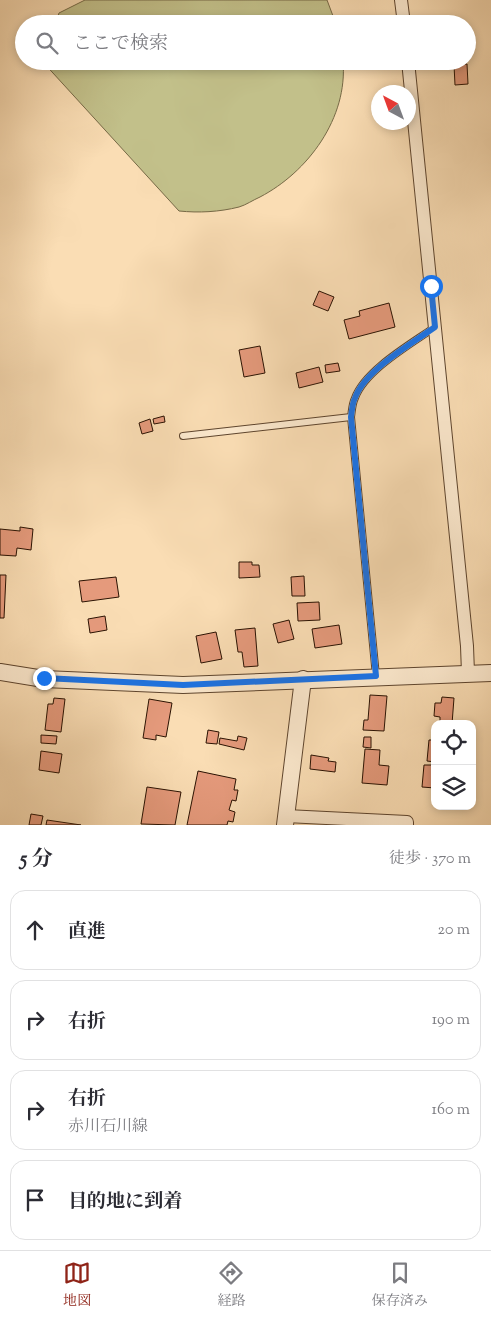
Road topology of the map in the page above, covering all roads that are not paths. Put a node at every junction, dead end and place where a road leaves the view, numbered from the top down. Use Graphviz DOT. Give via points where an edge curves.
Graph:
graph roads {
  1 [pos="401,0"];
  2 [pos="403,15"];
  3 [pos="409,70"];
  4 [pos="435,327"];
  5 [pos="351,417"];
  6 [pos="183,436"];
  7 [pos="0,672"];
  8 [pos="468,673"];
  9 [pos="491,673"];
  10 [pos="376,676"];
  11 [pos="302,679"];
  12 [pos="286,820"];
  13 [pos="407,825"];
  1 -- 2 [label="street"];
  3 -- 4 [label="street"];
  4 -- 5 [label="lane" via="375,371 361,386 354,399"];
  4 -- 8 [label="street"];
  5 -- 6 [label="lane"];
  5 -- 10 [label="lane"];
  7 -- 11 [label="street" via="44,678 183,685"];
  8 -- 9 [label="street"];
  8 -- 10 [label="street"];
  10 -- 11 [label="street"];
  11 -- 12 [label="street"];
  12 -- 13 [label="street" via="407,822"];
}
